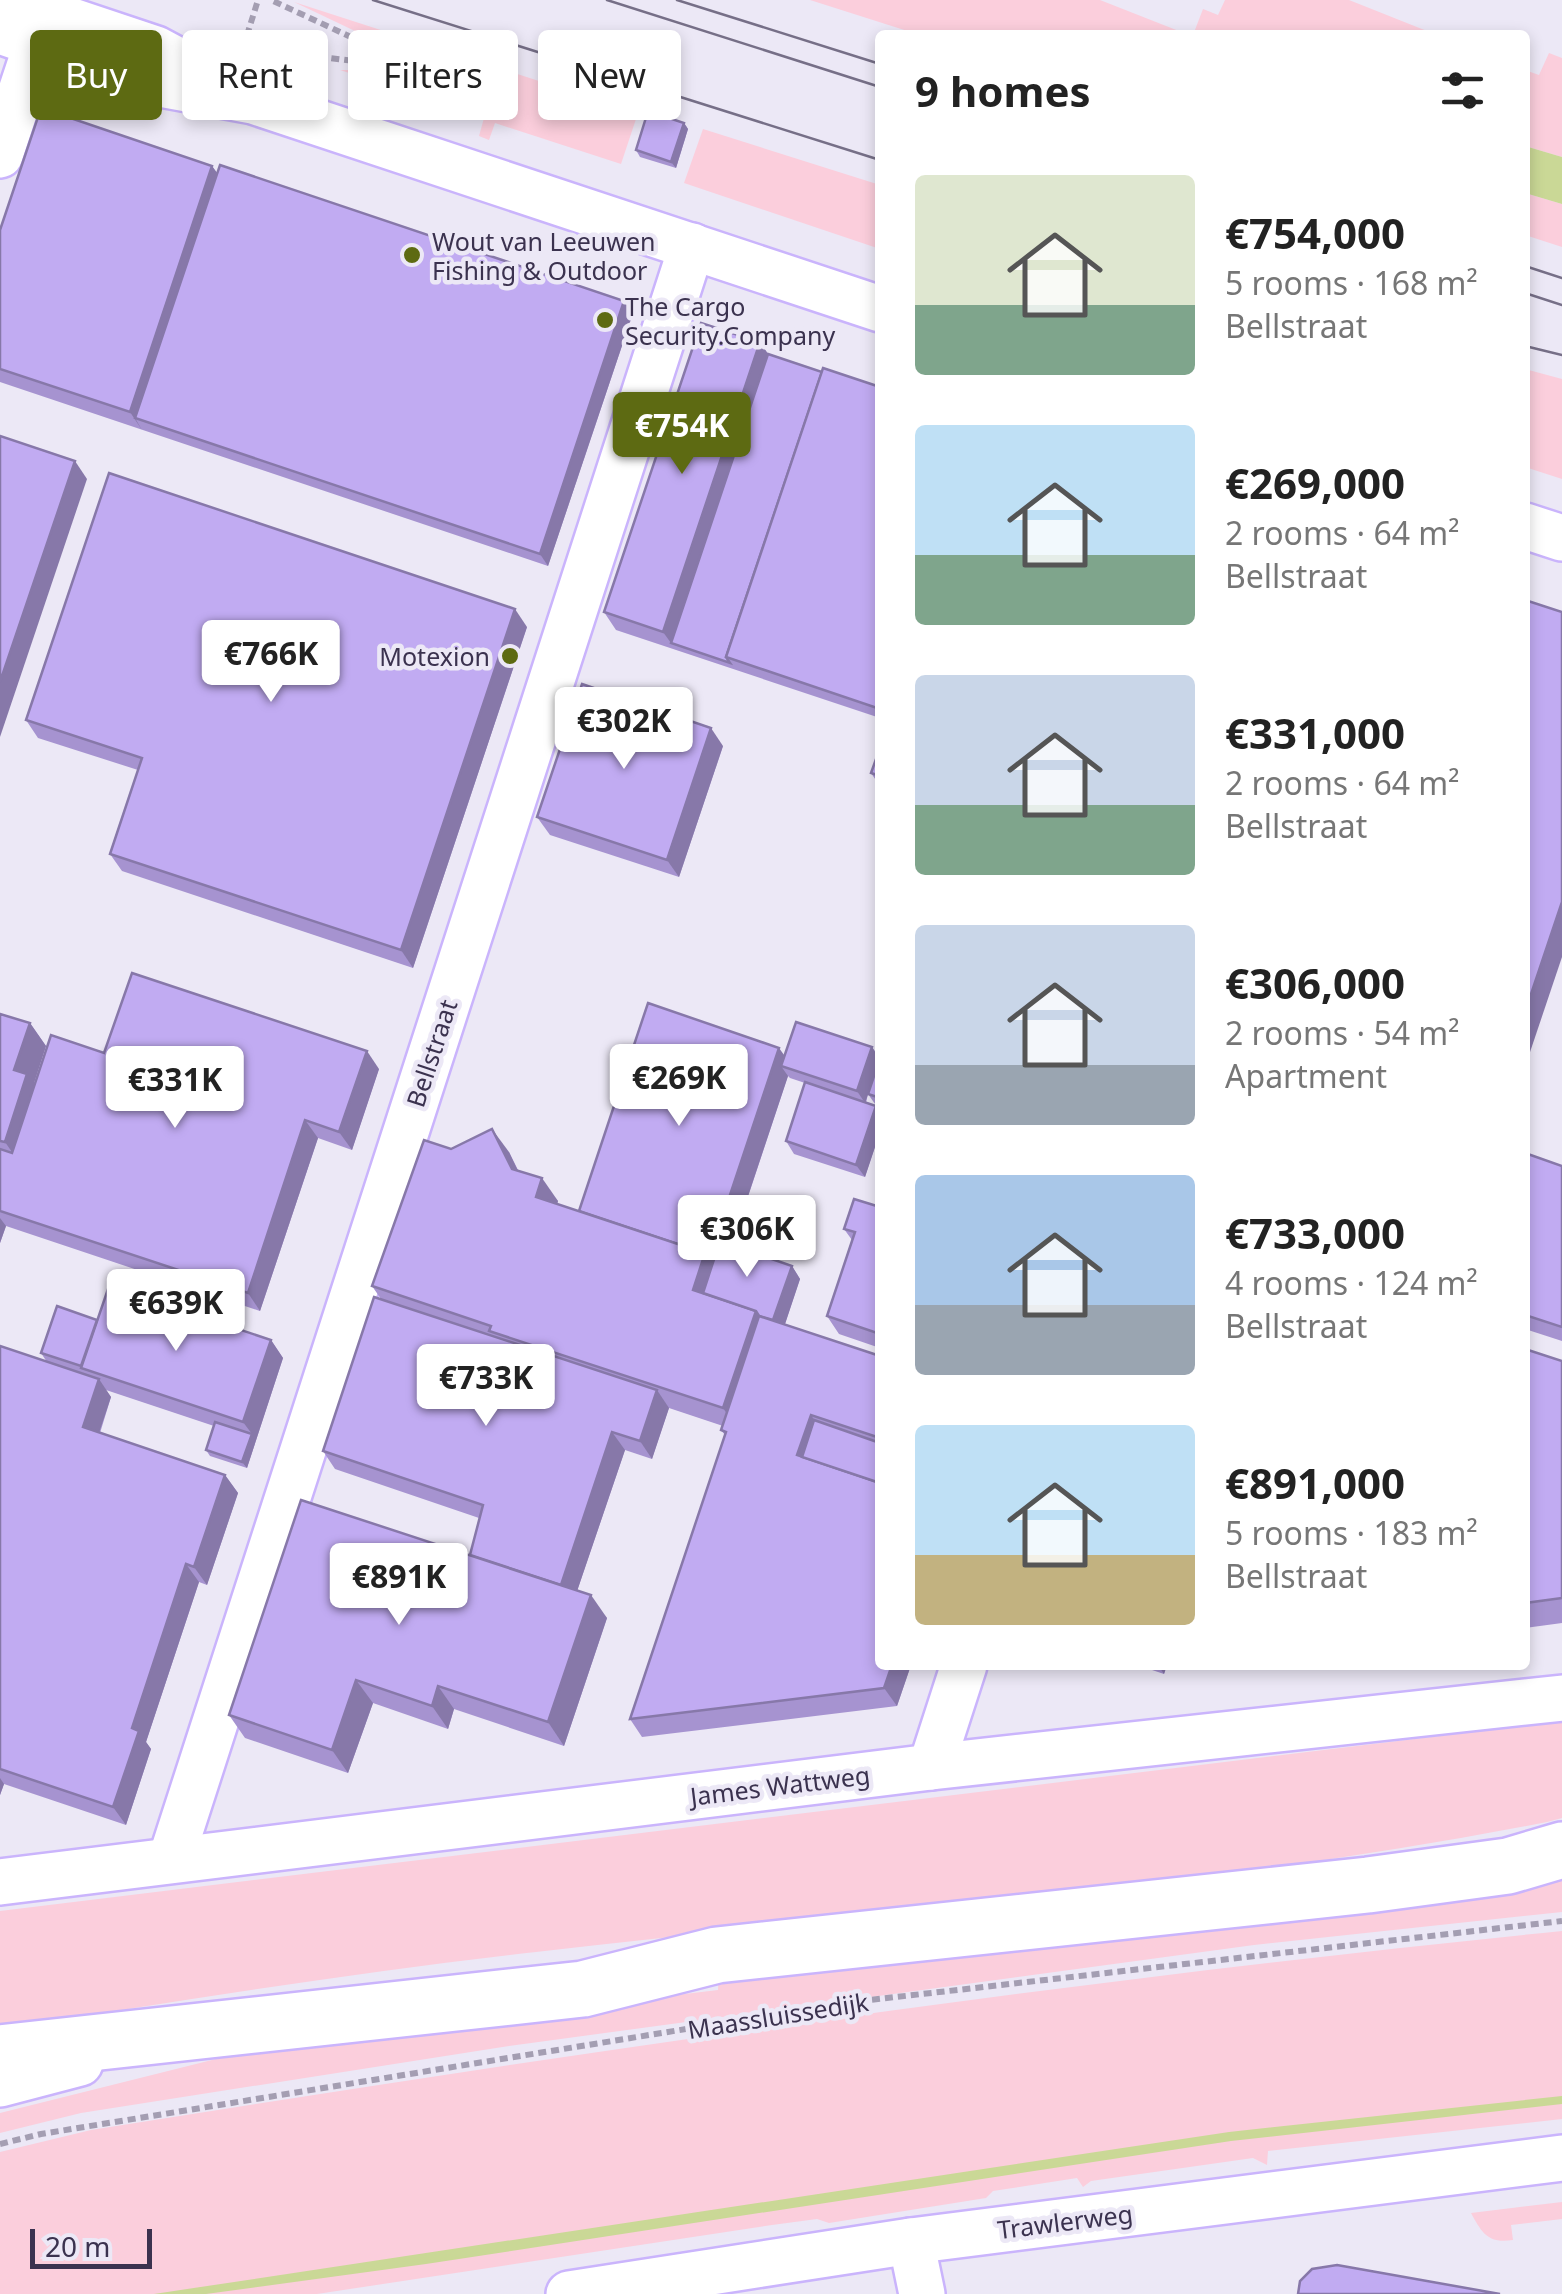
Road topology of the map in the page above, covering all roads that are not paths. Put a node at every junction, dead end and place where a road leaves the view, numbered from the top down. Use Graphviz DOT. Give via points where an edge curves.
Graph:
graph roads {
  1 [pos="23,22"];
  2 [pos="0,155"];
  3 [pos="692,246"];
  4 [pos="875,307"];
  5 [pos="1530,528"];
  6 [pos="1562,538"];
  7 [pos="962,1670"];
  8 [pos="1562,1698"];
  9 [pos="931,1766"];
  10 [pos="1562,1850"];
  11 [pos="171,1859"];
  12 [pos="0,1882"];
  13 [pos="168,2037"];
  14 [pos="0,2053"];
  15 [pos="0,2084"];
  16 [pos="1562,2158"];
  17 [pos="911,2241"];
  18 [pos="568,2294"];
  19 [pos="922,2294"];
  1 -- 2 [label="street"];
  1 -- 3 [label="street" via="144,81 253,101"];
  3 -- 4 [label="street"];
  3 -- 11 [label="street, Bellstraat"];
  5 -- 6 [label="street"];
  7 -- 9 [label="street"];
  8 -- 9 [label="street, James Wattweg"];
  9 -- 11 [label="street, James Wattweg"];
  10 -- 13 [label="street" via="1508,1866 1368,1885 717,1955 583,1989"];
  11 -- 12 [label="street, James Wattweg"];
  13 -- 14 [label="street"];
  13 -- 15 [label="street"];
  16 -- 17 [label="street, Trawlerweg"];
  17 -- 18 [label="street, Trawlerweg"];
  17 -- 19 [label="street"];
}
